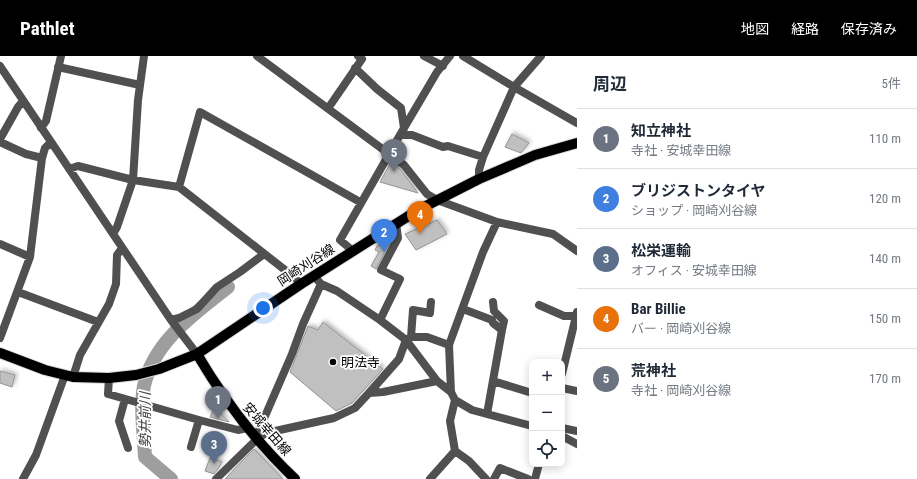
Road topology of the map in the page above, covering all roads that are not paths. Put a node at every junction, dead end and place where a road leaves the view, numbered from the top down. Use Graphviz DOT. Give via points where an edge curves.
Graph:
graph roads {
  1 [pos="61,56"];
  2 [pos="144,56"];
  3 [pos="257,56"];
  4 [pos="424,56"];
  5 [pos="450,56"];
  6 [pos="463,56"];
  7 [pos="541,56"];
  8 [pos="363,57"];
  9 [pos="0,66"];
  10 [pos="443,66"];
  11 [pos="58,67"];
  12 [pos="355,68"];
  13 [pos="140,85"];
  14 [pos="514,87"];
  15 [pos="23,101"];
  16 [pos="328,107"];
  17 [pos="577,123"];
  18 [pos="41,128"];
  19 [pos="402,132"];
  20 [pos="0,138"];
  21 [pos="0,142"];
  22 [pos="50,143"];
  23 [pos="577,143"];
  24 [pos="390,153"];
  25 [pos="483,157"];
  26 [pos="42,158"];
  27 [pos="69,169"];
  28 [pos="479,179"];
  29 [pos="133,180"];
  30 [pos="179,187"];
  31 [pos="437,200"];
  32 [pos="360,202"];
  33 [pos="497,222"];
  34 [pos="396,223"];
  35 [pos="113,234"];
  36 [pos="0,244"];
  37 [pos="122,248"];
  38 [pos="353,251"];
  39 [pos="577,251"];
  40 [pos="264,254"];
  41 [pos="30,257"];
  42 [pos="314,276"];
  43 [pos="301,284"];
  44 [pos="321,284"];
  45 [pos="18,292"];
  46 [pos="431,302"];
  47 [pos="493,302"];
  48 [pos="539,305"];
  49 [pos="463,309"];
  50 [pos="577,314"];
  51 [pos="171,320"];
  52 [pos="380,320"];
  53 [pos="98,322"];
  54 [pos="575,329"];
  55 [pos="502,330"];
  56 [pos="0,338"];
  57 [pos="409,339"];
  58 [pos="449,345"];
  59 [pos="0,353"];
  60 [pos="197,354"];
  61 [pos="565,364"];
  62 [pos="69,376"];
  63 [pos="109,378"];
  64 [pos="437,381"];
  65 [pos="493,382"];
  66 [pos="565,389"];
  67 [pos="577,391"];
  68 [pos="529,392"];
  69 [pos="369,393"];
  70 [pos="453,396"];
  71 [pos="125,399"];
  72 [pos="487,414"];
  73 [pos="199,420"];
  74 [pos="529,425"];
  75 [pos="248,428"];
  76 [pos="565,429"];
  77 [pos="577,431"];
  78 [pos="565,438"];
  79 [pos="258,439"];
  80 [pos="577,444"];
  81 [pos="190,447"];
  82 [pos="128,448"];
  83 [pos="455,451"];
  84 [pos="538,467"];
  85 [pos="23,479"];
  86 [pos="216,479"];
  87 [pos="295,479"];
  88 [pos="430,479"];
  89 [pos="486,479"];
  90 [pos="494,479"];
  91 [pos="528,479"];
  92 [pos="536,479"];
  1 -- 11 [label="street"];
  2 -- 13 [label="street"];
  3 -- 16 [label="street"];
  4 -- 10 [label="street"];
  5 -- 10 [label="street"];
  6 -- 14 [label="street"];
  7 -- 14 [label="street"];
  8 -- 12 [label="street"];
  9 -- 15 [label="street"];
  10 -- 19 [label="street"];
  11 -- 13 [label="street"];
  11 -- 18 [label="street" via="46,121"];
  12 -- 16 [label="street"];
  12 -- 19 [label="street" via="401,108"];
  13 -- 29 [label="street"];
  14 -- 17 [label="street"];
  14 -- 25 [label="street"];
  15 -- 18 [label="street"];
  15 -- 20 [label="street"];
  16 -- 24 [label="street"];
  18 -- 22 [label="street"];
  19 -- 24 [label="street"];
  19 -- 25 [label="street" via="443,147 448,146"];
  21 -- 26 [label="street"];
  22 -- 26 [label="street" via="45,148"];
  22 -- 27 [label="street"];
  23 -- 28 [label="main road, 岡崎刈谷線" via="535,155"];
  24 -- 31 [label="street" via="404,164 427,194"];
  24 -- 32 [label="street"];
  25 -- 28 [label="street"];
  26 -- 41 [label="street"];
  27 -- 29 [label="street" via="78,166"];
  27 -- 35 [label="street"];
  28 -- 31 [label="main road, 岡崎刈谷線"];
  29 -- 30 [label="street"];
  29 -- 35 [label="street"];
  30 -- 32 [label="street" via="200,112"];
  30 -- 40 [label="street"];
  31 -- 33 [label="street"];
  31 -- 34 [label="main road, 岡崎刈谷線"];
  32 -- 38 [label="street" via="340,240"];
  33 -- 39 [label="street" via="553,234"];
  33 -- 49 [label="street" via="483,252"];
  34 -- 38 [label="main road, 岡崎刈谷線"];
  34 -- 52 [label="street" via="398,238 381,270 400,278"];
  35 -- 37 [label="street"];
  36 -- 41 [label="street"];
  37 -- 51 [label="street"];
  37 -- 53 [label="street" via="117,255 116,284 109,304"];
  38 -- 42 [label="main road, 岡崎刈谷線"];
  40 -- 43 [label="street"];
  40 -- 51 [label="street" via="216,286 197,310"];
  41 -- 45 [label="street"];
  42 -- 43 [label="main road, 岡崎刈谷線"];
  42 -- 44 [label="street"];
  43 -- 60 [label="main road, 岡崎刈谷線"];
  44 -- 52 [label="street" via="337,291"];
  44 -- 79 [label="street" via="259,430"];
  45 -- 53 [label="street"];
  45 -- 56 [label="street"];
  46 -- 57 [label="street" via="430,313 413,310"];
  47 -- 55 [label="street" via="494,311 504,321"];
  48 -- 50 [label="street" via="564,316"];
  49 -- 55 [label="street" via="492,320"];
  49 -- 58 [label="street"];
  50 -- 54 [label="street"];
  51 -- 60 [label="street"];
  52 -- 57 [label="street"];
  53 -- 62 [label="street"];
  54 -- 61 [label="street"];
  55 -- 65 [label="street"];
  57 -- 58 [label="street" via="427,337"];
  57 -- 64 [label="street"];
  57 -- 69 [label="street" via="399,359"];
  58 -- 70 [label="street"];
  59 -- 62 [label="main road, 岡崎刈谷線"];
  60 -- 63 [label="main road, 岡崎刈谷線" via="159,369"];
  60 -- 75 [label="main road, 安城幸田線" via="230,406"];
  62 -- 63 [label="main road, 岡崎刈谷線"];
  62 -- 85 [label="street"];
  63 -- 71 [label="street" via="108,394"];
  64 -- 69 [label="street"];
  64 -- 70 [label="street"];
  65 -- 68 [label="street"];
  65 -- 72 [label="street"];
  66 -- 67 [label="street"];
  69 -- 79 [label="street" via="355,408 334,418 266,434"];
  70 -- 72 [label="street" via="472,410"];
  70 -- 83 [label="street" via="450,421"];
  71 -- 73 [label="street"];
  71 -- 82 [label="street" via="119,421"];
  72 -- 74 [label="street"];
  73 -- 75 [label="street" via="238,430"];
  73 -- 81 [label="street"];
  75 -- 79 [label="main road, 安城幸田線"];
  76 -- 77 [label="street"];
  78 -- 80 [label="street"];
  79 -- 86 [label="street"];
  79 -- 87 [label="main road, 安城幸田線"];
  83 -- 88 [label="street"];
  83 -- 89 [label="street"];
  84 -- 92 [label="street"];
  90 -- 91 [label="street" via="500,468"];
}
